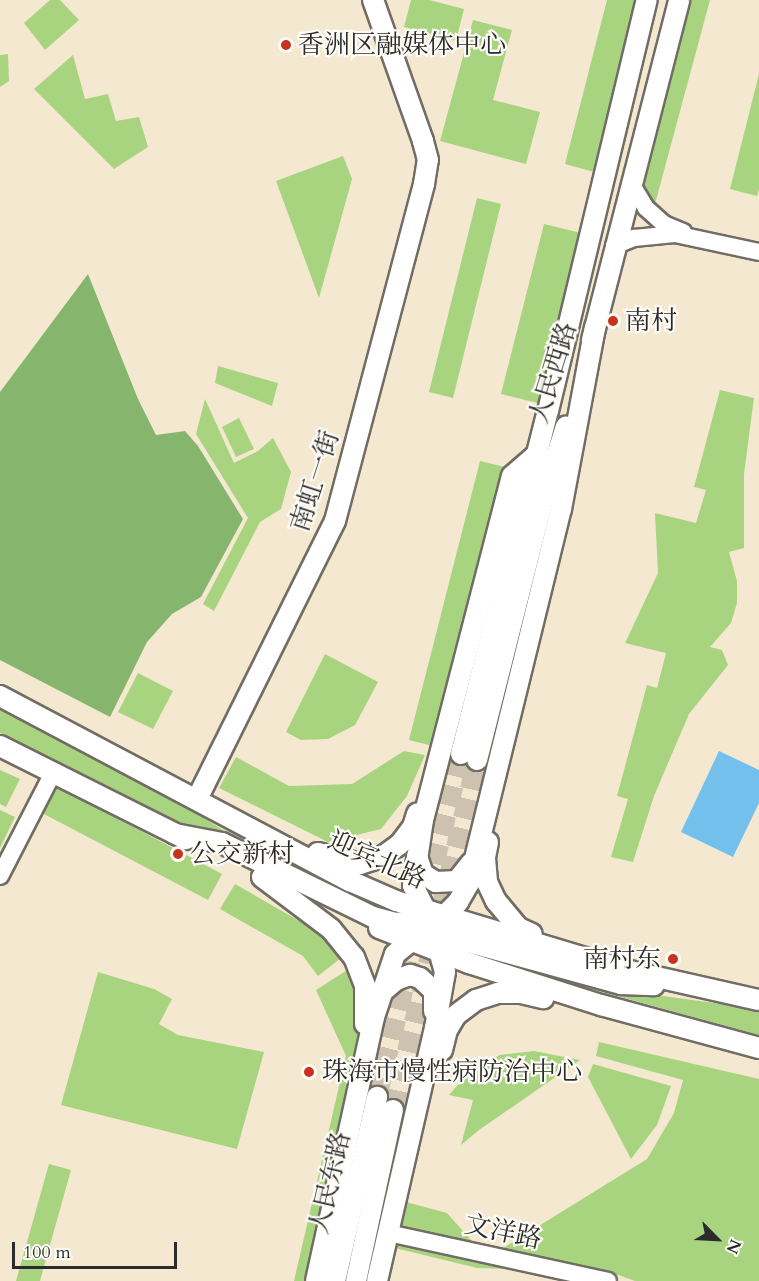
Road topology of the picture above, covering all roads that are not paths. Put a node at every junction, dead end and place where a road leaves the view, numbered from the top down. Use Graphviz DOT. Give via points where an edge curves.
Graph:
graph roads {
  1 [pos="373,0"];
  2 [pos="647,0"];
  3 [pos="679,0"];
  4 [pos="631,183"];
  5 [pos="695,237"];
  6 [pos="614,246"];
  7 [pos="759,252"];
  8 [pos="595,328"];
  9 [pos="538,453"];
  10 [pos="517,686"];
  11 [pos="0,696"];
  12 [pos="0,746"];
  13 [pos="442,747"];
  14 [pos="53,773"];
  15 [pos="197,799"];
  16 [pos="253,829"];
  17 [pos="175,834"];
  18 [pos="416,853"];
  19 [pos="474,860"];
  20 [pos="0,876"];
  21 [pos="262,877"];
  22 [pos="430,929"];
  23 [pos="621,969"];
  24 [pos="711,989"];
  25 [pos="381,993"];
  26 [pos="759,1000"];
  27 [pos="435,1028"];
  28 [pos="687,1028"];
  29 [pos="759,1048"];
  30 [pos="359,1083"];
  31 [pos="404,1163"];
  32 [pos="388,1233"];
  33 [pos="316,1281"];
  34 [pos="335,1281"];
  35 [pos="356,1281"];
  36 [pos="377,1281"];
  37 [pos="608,1281"];
  1 -- 15 [label="main road, 南虹一街" via="428,160 420,202 335,521"];
  2 -- 9 [label="main road, 人民西路"];
  3 -- 4 [label="main road, 人民西路"];
  4 -- 5 [label="street" via="639,199 664,224"];
  4 -- 6 [label="main road, 人民西路"];
  5 -- 6 [label="street" via="654,235"];
  5 -- 7 [label="street"];
  6 -- 8 [label="main road, 人民西路"];
  8 -- 9 [label="main road, 人民西路" via="469,757"];
  8 -- 10 [label="main road" via="561,509"];
  9 -- 13 [label="main road" via="512,476"];
  10 -- 19 [label="main road"];
  10 -- 23 [label="main road" via="506,763 485,858 487,882 500,909 519,928"];
  11 -- 15 [label="main road, 迎宾北路"];
  12 -- 14 [label="main road, 迎宾北路"];
  13 -- 16 [label="main road" via="413,827 400,844 382,857 360,864 336,860"];
  13 -- 18 [label="main road"];
  14 -- 17 [label="main road, 迎宾北路"];
  14 -- 20 [label="street"];
  15 -- 16 [label="main road, 迎宾北路"];
  16 -- 22 [label="main road, 迎宾北路" via="396,901"];
  17 -- 21 [label="main road, 迎宾北路"];
  17 -- 22 [label="main road" via="222,843 373,916"];
  18 -- 19 [label="main road" via="423,874 436,882 457,881"];
  18 -- 22 [label="main road" via="413,886"];
  19 -- 22 [label="main road" via="469,883 459,902"];
  21 -- 22 [label="main road, 迎宾北路" via="332,910"];
  21 -- 30 [label="main road" via="331,929 354,957 365,986"];
  22 -- 23 [label="main road, 迎宾北路"];
  22 -- 24 [label="main road" via="621,984"];
  22 -- 25 [label="main road" via="395,954"];
  22 -- 27 [label="main road" via="445,972"];
  22 -- 28 [label="main road, 迎宾北路" via="469,963"];
  23 -- 24 [label="main road, 迎宾北路"];
  24 -- 26 [label="main road, 迎宾北路"];
  25 -- 27 [label="main road" via="396,980 410,975 420,978 434,991"];
  25 -- 30 [label="main road"];
  27 -- 31 [label="main road"];
  28 -- 29 [label="main road, 迎宾北路"];
  28 -- 31 [label="main road" via="521,993 497,993 476,1000 456,1015 447,1030 424,1121"];
  30 -- 33 [label="main road"];
  31 -- 32 [label="main road"];
  32 -- 36 [label="main road"];
  32 -- 37 [label="street, 文洋路"];
  34 -- 35 [label="main road, 人民东路" via="385,1103"];
}
